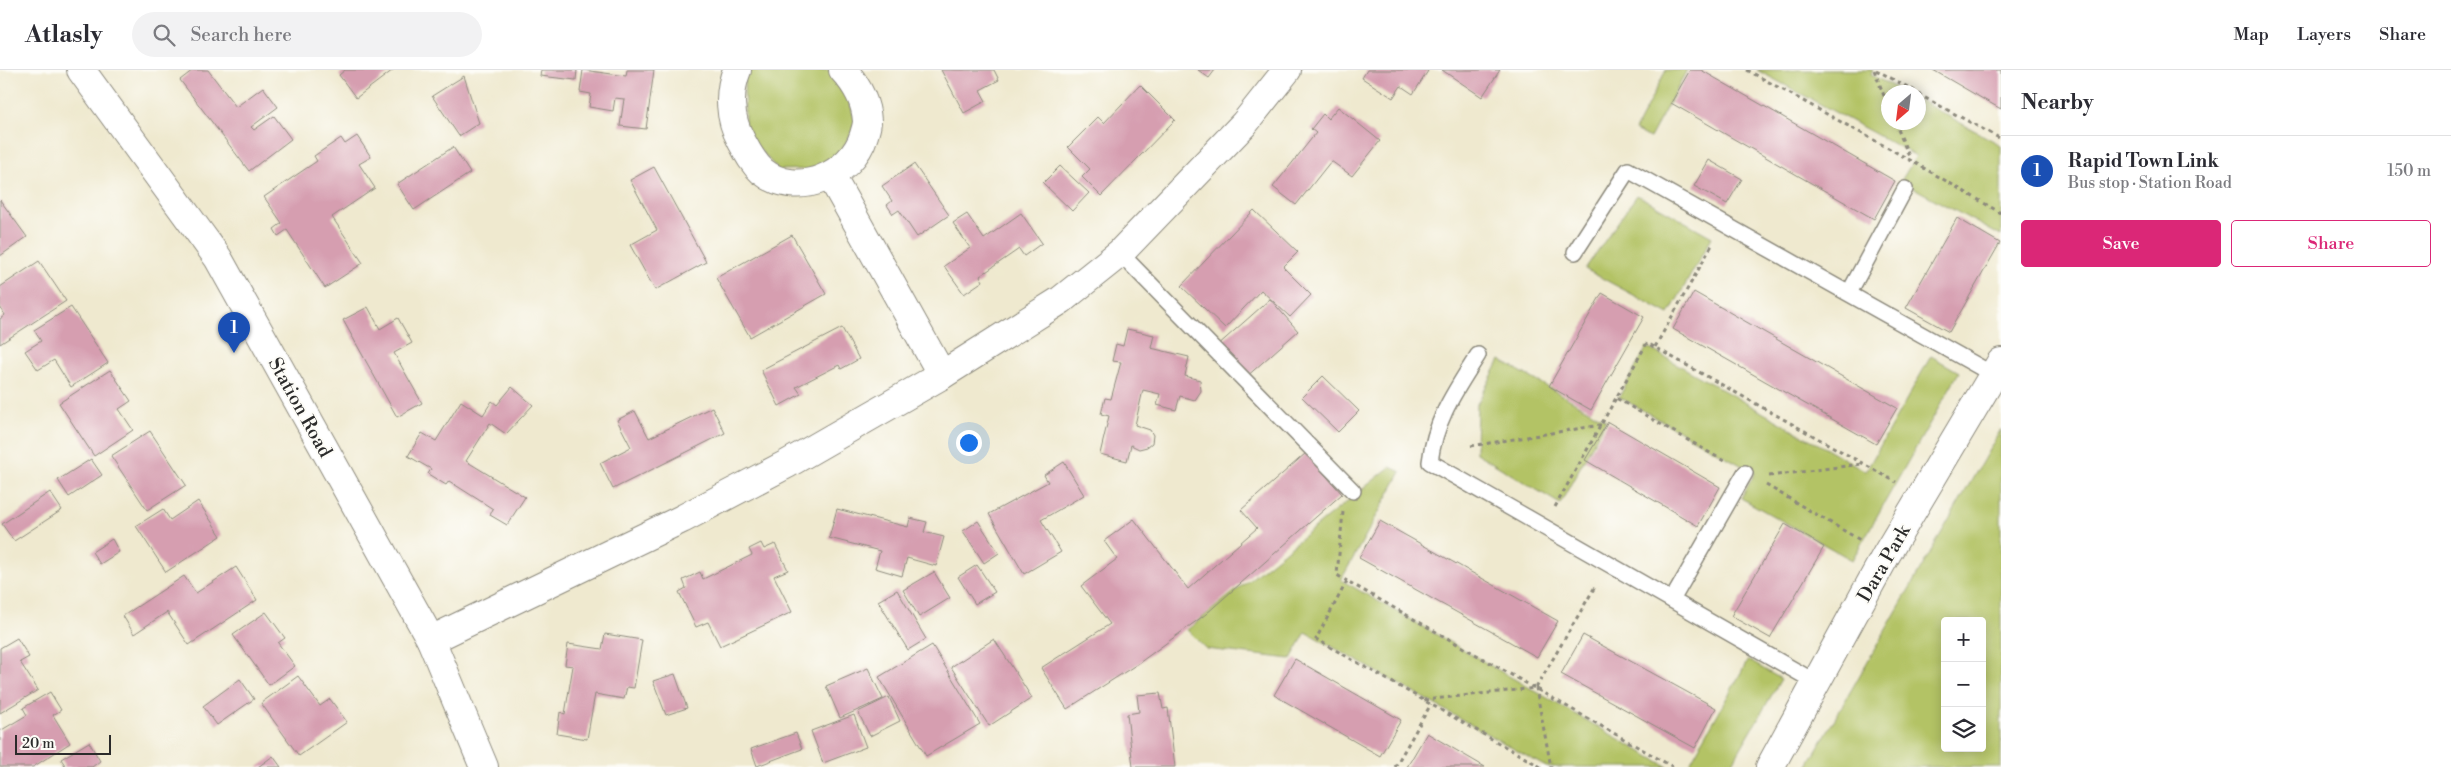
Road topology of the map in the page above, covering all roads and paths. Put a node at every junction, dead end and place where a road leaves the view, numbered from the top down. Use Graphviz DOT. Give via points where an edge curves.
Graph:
graph roads {
  1 [pos="80,70"];
  2 [pos="737,70"];
  3 [pos="844,70"];
  4 [pos="1287,70"];
  5 [pos="1747,70"];
  6 [pos="1875,70"];
  7 [pos="1903,85"];
  8 [pos="1881,87"];
  9 [pos="1926,97"];
  10 [pos="1898,130"];
  11 [pos="2001,139"];
  12 [pos="1910,160"];
  13 [pos="831,176"];
  14 [pos="1905,189"];
  15 [pos="2001,213"];
  16 [pos="1723,224"];
  17 [pos="1575,252"];
  18 [pos="1120,253"];
  19 [pos="1849,293"];
  20 [pos="1654,347"];
  21 [pos="1478,354"];
  22 [pos="1997,369"];
  23 [pos="942,375"];
  24 [pos="1616,398"];
  25 [pos="1601,425"];
  26 [pos="1471,446"];
  27 [pos="1863,464"];
  28 [pos="1749,476"];
  29 [pos="1353,491"];
  30 [pos="1922,497"];
  31 [pos="1544,527"];
  32 [pos="1886,555"];
  33 [pos="1608,564"];
  34 [pos="1347,580"];
  35 [pos="1672,600"];
  36 [pos="431,640"];
  37 [pos="1816,683"];
  38 [pos="1536,688"];
  39 [pos="1424,700"];
  40 [pos="1431,704"];
  41 [pos="484,767"];
  42 [pos="1395,767"];
  43 [pos="1541,767"];
  44 [pos="1551,767"];
  45 [pos="1673,767"];
  46 [pos="1770,767"];
  1 -- 36 [label="street, Station Road" via="218,258"];
  2 -- 13 [label="street" via="732,81 730,105 736,132 763,172 783,182 802,184"];
  3 -- 13 [label="street" via="864,101 867,123 861,145 850,160"];
  4 -- 18 [label="street" via="1244,124"];
  5 -- 12 [label="path"];
  6 -- 7 [label="path"];
  6 -- 8 [label="path"];
  9 -- 11 [label="path"];
  10 -- 12 [label="path"];
  12 -- 15 [label="path"];
  13 -- 23 [label="street"];
  14 -- 19 [label="lane"];
  16 -- 17 [label="lane" via="1628,170"];
  16 -- 19 [label="lane"];
  16 -- 20 [label="path"];
  18 -- 23 [label="street" via="1062,300"];
  18 -- 29 [label="lane"];
  19 -- 22 [label="lane"];
  20 -- 24 [label="path" via="1647,343"];
  20 -- 27 [label="path"];
  21 -- 31 [label="lane" via="1439,423 1432,439 1430,462"];
  22 -- 30 [label="street, Dara Park"];
  23 -- 36 [label="street" via="787,464 682,519"];
  24 -- 25 [label="path"];
  24 -- 28 [label="path"];
  25 -- 26 [label="path"];
  25 -- 31 [label="path"];
  27 -- 28 [label="path"];
  27 -- 30 [label="path"];
  28 -- 32 [label="path"];
  28 -- 35 [label="lane"];
  29 -- 34 [label="path" via="1344,506 1337,575"];
  30 -- 32 [label="street, Dara Park"];
  31 -- 33 [label="lane"];
  32 -- 37 [label="street, Dara Park"];
  33 -- 35 [label="lane"];
  33 -- 38 [label="path"];
  34 -- 38 [label="path"];
  34 -- 39 [label="path" via="1316,639"];
  35 -- 37 [label="lane"];
  36 -- 41 [label="street, Station Road"];
  37 -- 46 [label="street, Dara Park"];
  38 -- 39 [label="path"];
  38 -- 44 [label="path"];
  38 -- 45 [label="path"];
  39 -- 40 [label="path"];
  40 -- 42 [label="path"];
  40 -- 43 [label="path"];
}
